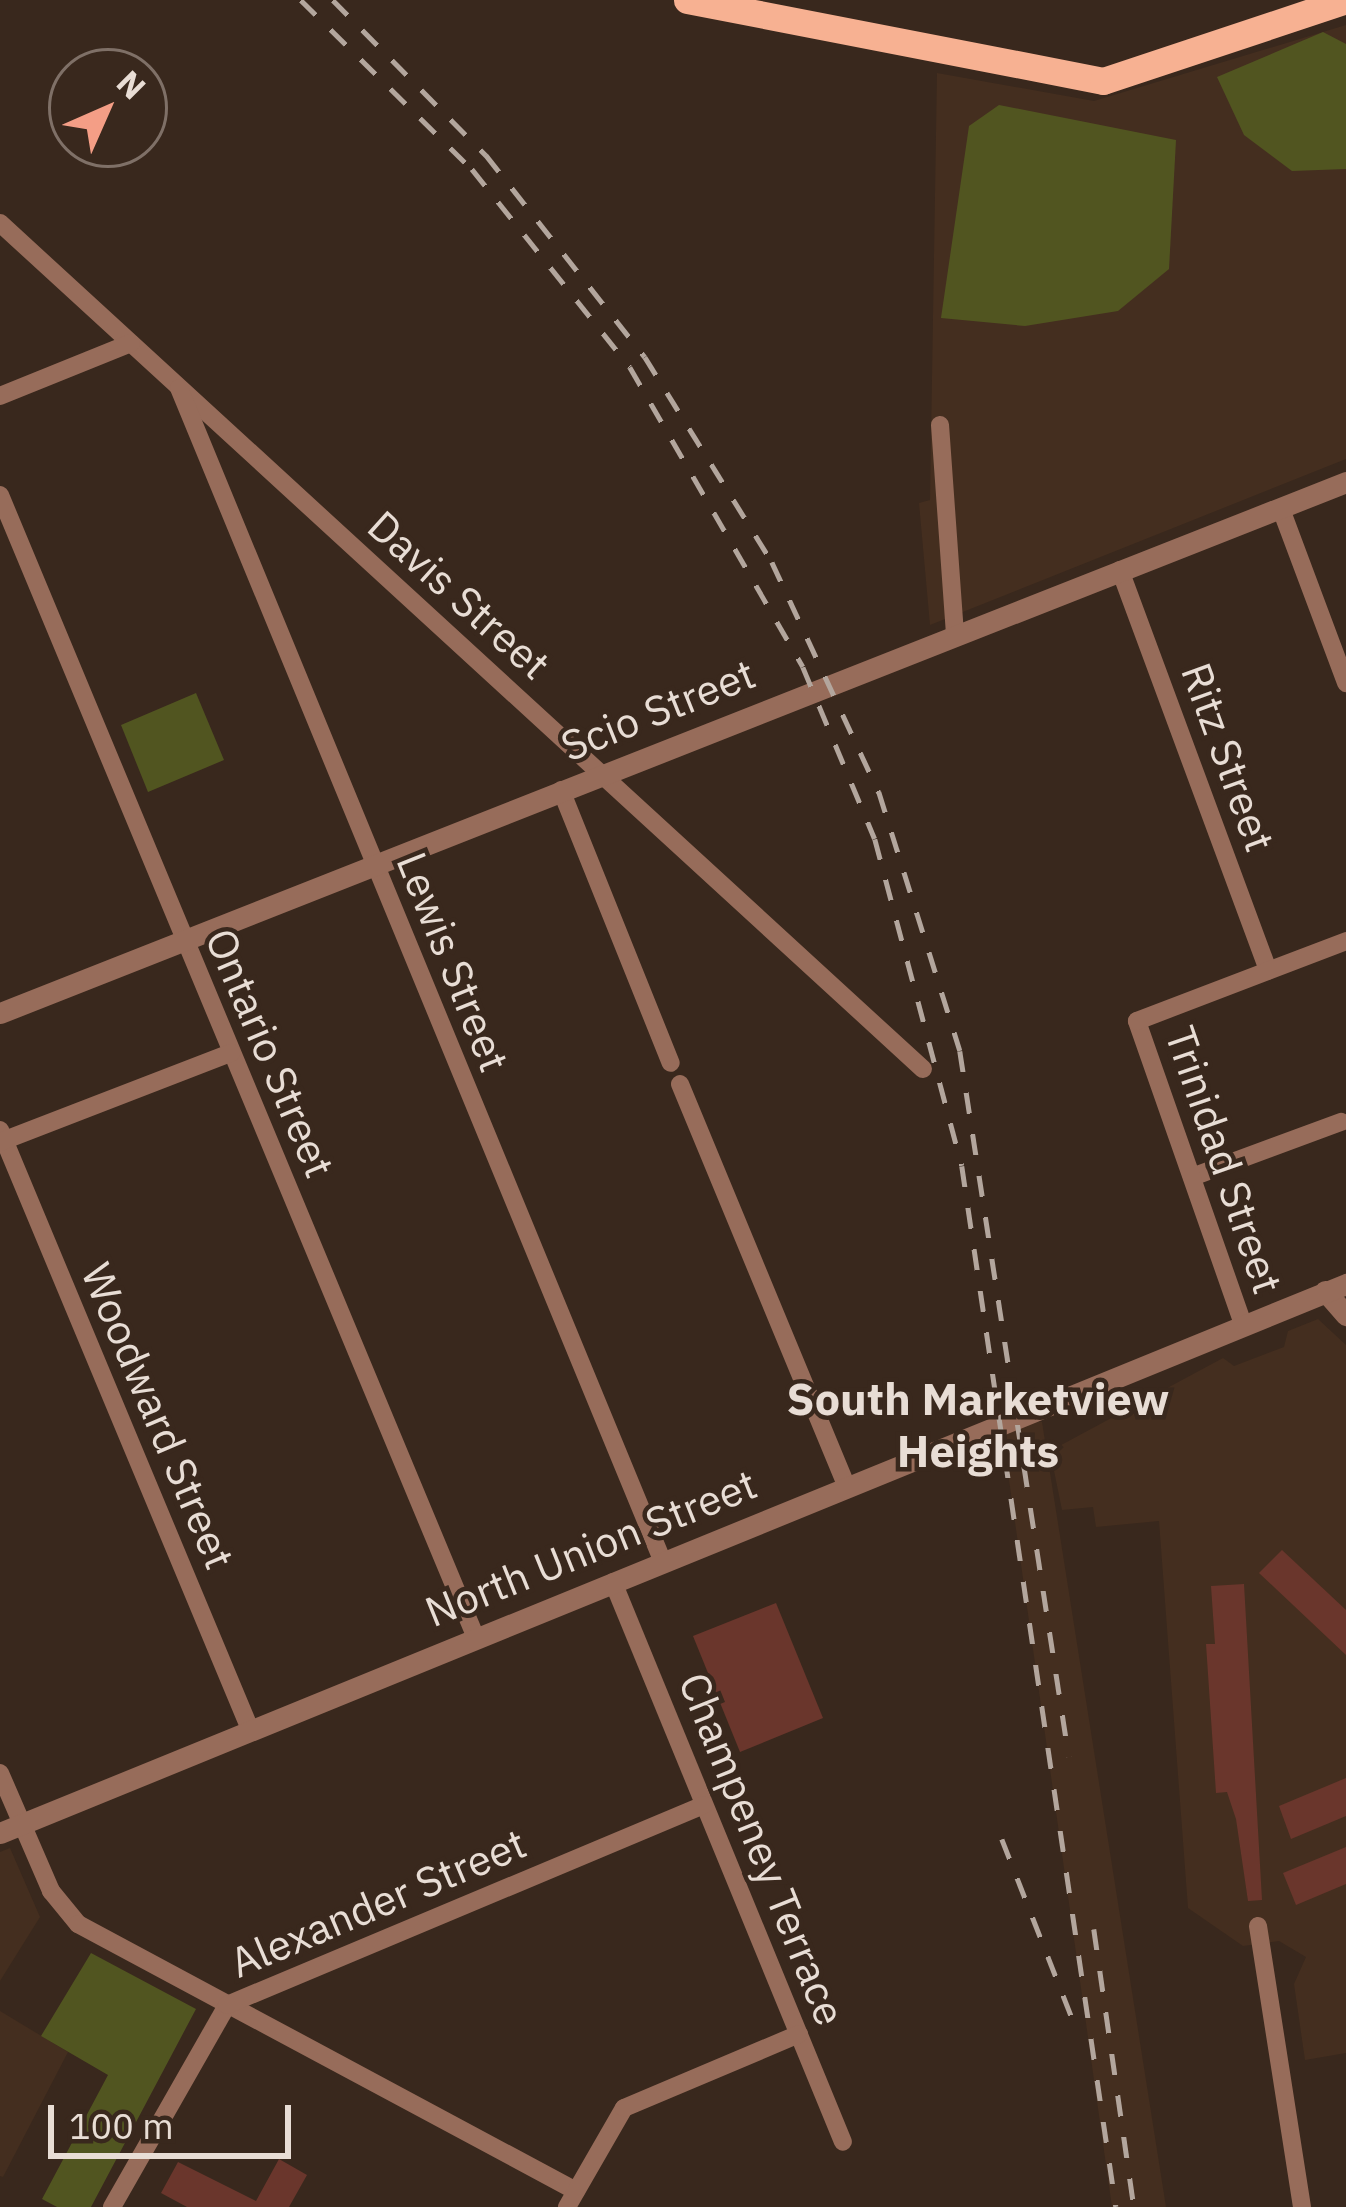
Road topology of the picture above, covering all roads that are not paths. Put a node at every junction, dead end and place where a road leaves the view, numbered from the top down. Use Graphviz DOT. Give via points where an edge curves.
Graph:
graph roads {
  1 [pos="687,0"];
  2 [pos="1346,0"];
  3 [pos="716,3"];
  4 [pos="0,224"];
  5 [pos="130,343"];
  6 [pos="179,388"];
  7 [pos="0,397"];
  8 [pos="940,424"];
  9 [pos="1346,482"];
  10 [pos="0,495"];
  11 [pos="1281,508"];
  12 [pos="1120,570"];
  13 [pos="955,635"];
  14 [pos="1346,683"];
  15 [pos="602,774"];
  16 [pos="561,790"];
  17 [pos="374,865"];
  18 [pos="184,940"];
  19 [pos="1346,941"];
  20 [pos="1268,970"];
  21 [pos="0,1013"];
  22 [pos="230,1053"];
  23 [pos="671,1063"];
  24 [pos="923,1069"];
  25 [pos="680,1084"];
  26 [pos="1341,1122"];
  27 [pos="2,1138"];
  28 [pos="1192,1177"];
  29 [pos="1336,1287"];
  30 [pos="1346,1315"];
  31 [pos="1243,1324"];
  32 [pos="846,1484"];
  33 [pos="663,1562"];
  34 [pos="614,1582"];
  35 [pos="476,1638"];
  36 [pos="250,1729"];
  37 [pos="0,1772"];
  38 [pos="704,1805"];
  39 [pos="22,1825"];
  40 [pos="0,1833"];
  41 [pos="1258,1926"];
  42 [pos="227,2005"];
  43 [pos="799,2034"];
  44 [pos="843,2143"];
  45 [pos="572,2199"];
  46 [pos="112,2207"];
  47 [pos="1302,2207"];
  1 -- 3 [label="main road"];
  2 -- 3 [label="main road" via="1103,81"];
  4 -- 5 [label="street, Davis Street"];
  5 -- 6 [label="street, Davis Street"];
  5 -- 7 [label="street"];
  6 -- 15 [label="street, Davis Street"];
  6 -- 17 [label="street, Lewis Street"];
  8 -- 13 [label="street"];
  9 -- 11 [label="street, Scio Street"];
  10 -- 18 [label="street, Ontario Street"];
  11 -- 12 [label="street, Scio Street"];
  11 -- 14 [label="street"];
  12 -- 13 [label="street, Scio Street"];
  12 -- 20 [label="street, Ritz Street"];
  13 -- 15 [label="street, Scio Street"];
  15 -- 16 [label="street, Scio Street"];
  15 -- 24 [label="street, Davis Street"];
  16 -- 17 [label="street, Scio Street"];
  16 -- 23 [label="street"];
  17 -- 18 [label="street, Scio Street"];
  17 -- 33 [label="street, Lewis Street"];
  18 -- 21 [label="street, Scio Street"];
  18 -- 22 [label="street, Ontario Street"];
  19 -- 20 [label="street"];
  20 -- 28 [label="street, Trinidad Street" via="1137,1021"];
  22 -- 27 [label="street"];
  22 -- 35 [label="street, Ontario Street"];
  25 -- 32 [label="street"];
  26 -- 28 [label="street"];
  27 -- 36 [label="street, Woodward Street"];
  28 -- 31 [label="street, Trinidad Street"];
  29 -- 30 [label="street"];
  29 -- 31 [label="street, North Union Street"];
  31 -- 32 [label="street, North Union Street"];
  32 -- 33 [label="street, North Union Street"];
  33 -- 34 [label="street, North Union Street"];
  34 -- 35 [label="street, North Union Street"];
  34 -- 38 [label="street, Champeney Terrace"];
  35 -- 36 [label="street, North Union Street"];
  36 -- 39 [label="street, North Union Street"];
  37 -- 39 [label="street"];
  38 -- 42 [label="street, Alexander Street"];
  38 -- 43 [label="street, Champeney Terrace"];
  39 -- 40 [label="street, North Union Street"];
  39 -- 42 [label="street" via="78,1924"];
  41 -- 47 [label="street"];
  42 -- 45 [label="street"];
  42 -- 46 [label="street, Alexander Street"];
  43 -- 44 [label="street, Champeney Terrace"];
  43 -- 45 [label="street" via="624,2108"];
}
